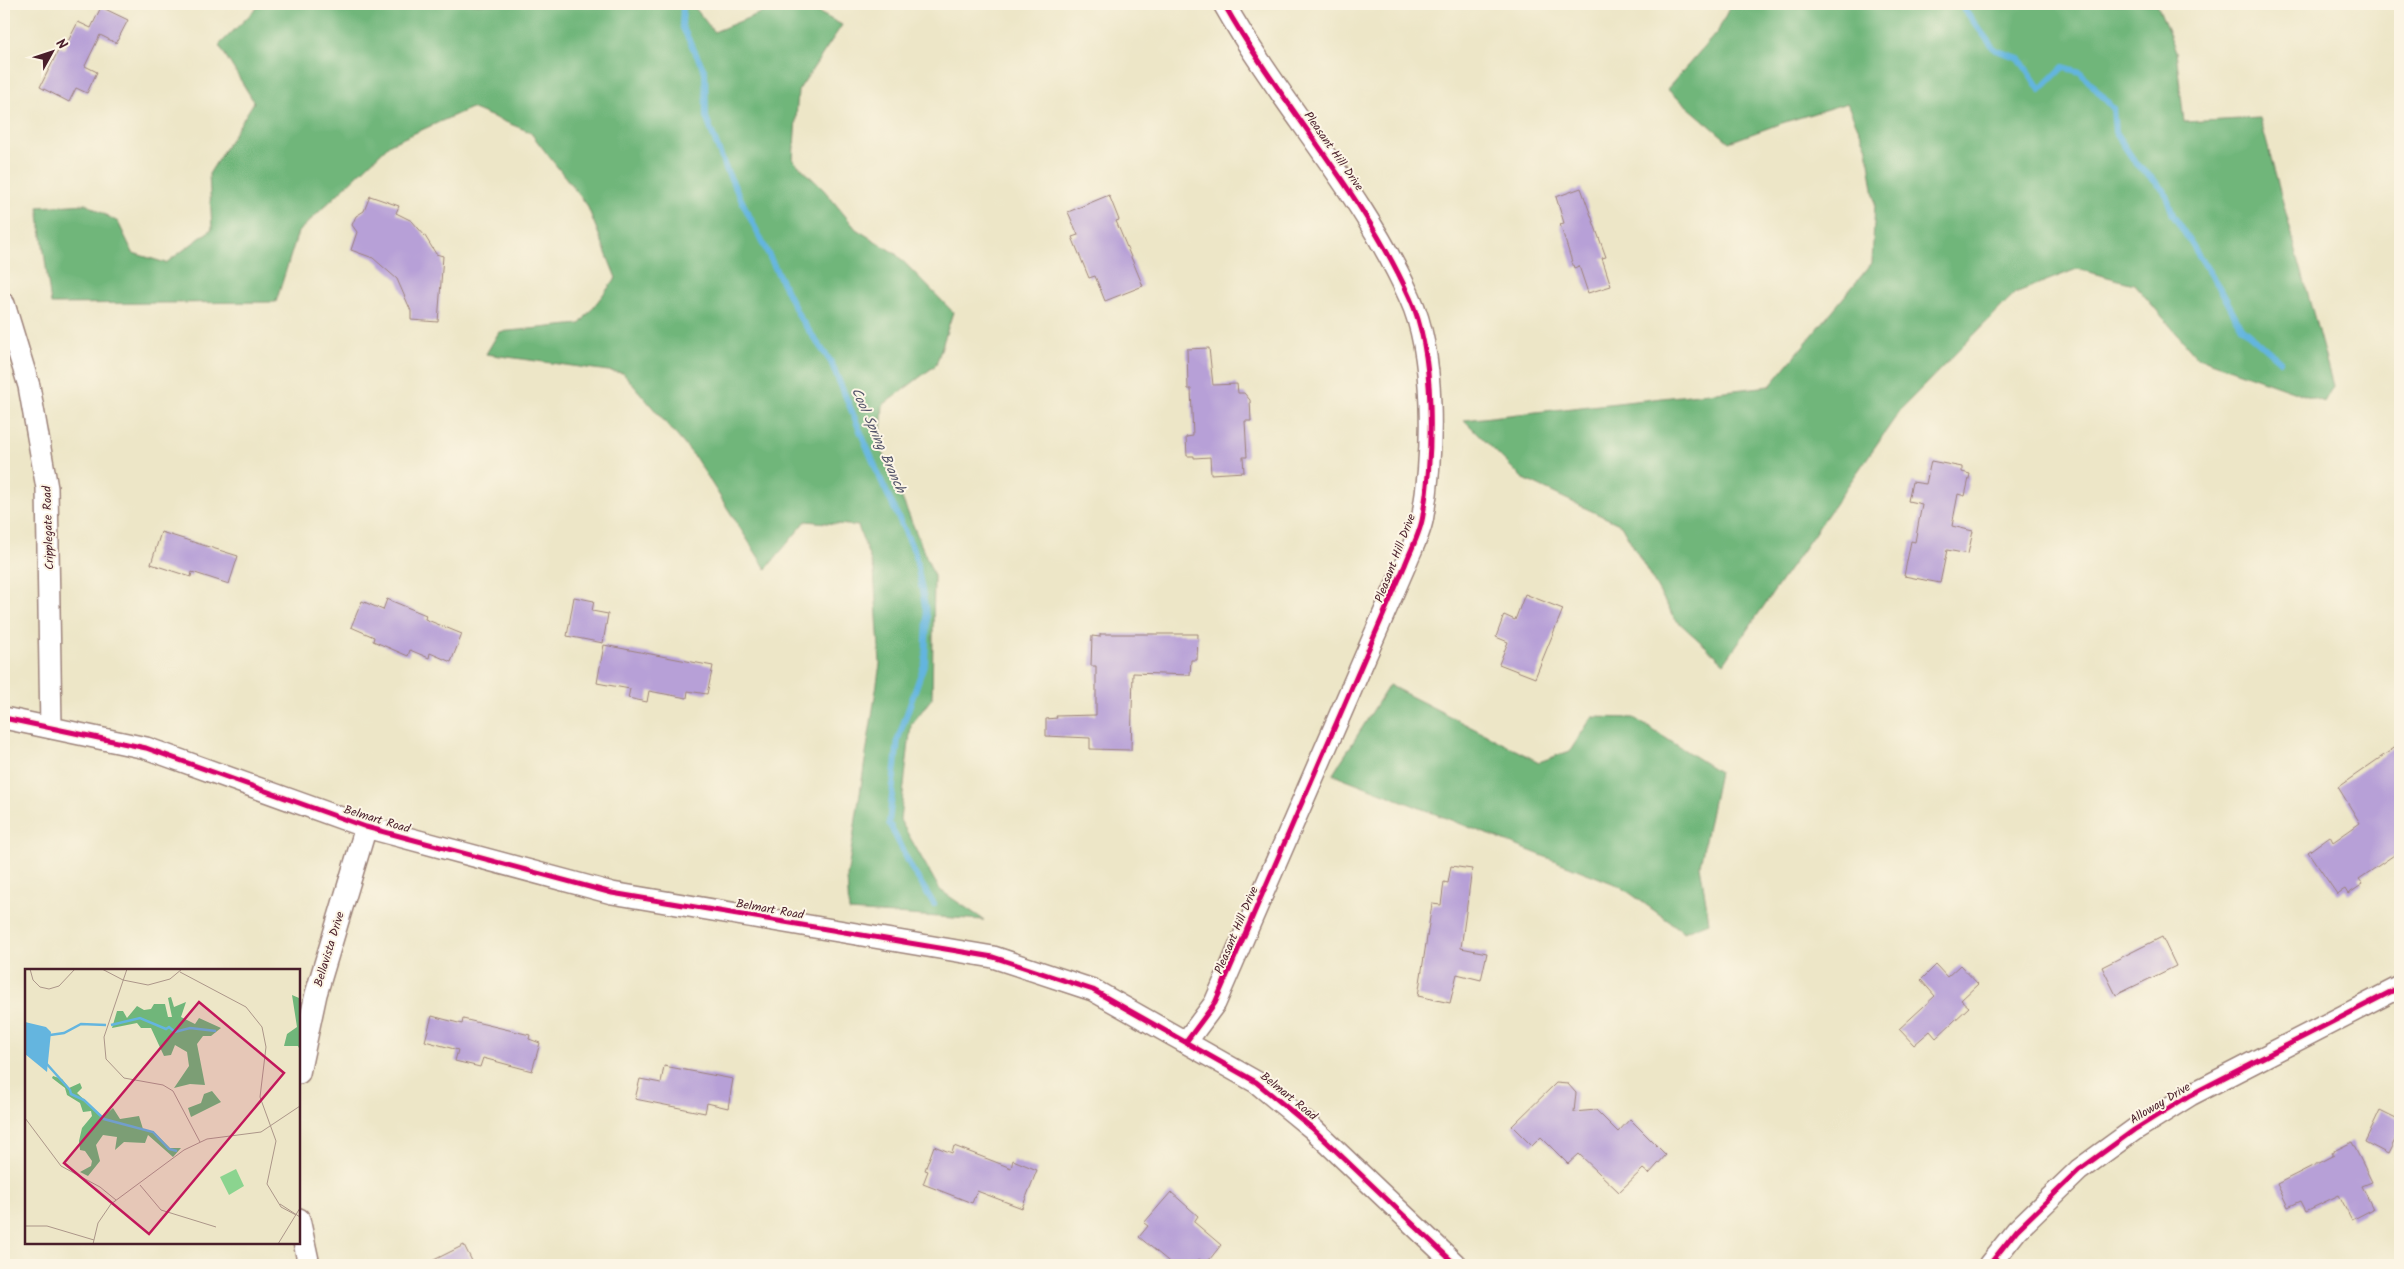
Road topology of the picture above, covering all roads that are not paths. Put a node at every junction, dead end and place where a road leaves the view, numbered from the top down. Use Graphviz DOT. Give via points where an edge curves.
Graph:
graph roads {
  1 [pos="1224,4"];
  2 [pos="4,304"];
  3 [pos="4,718"];
  4 [pos="51,728"];
  5 [pos="366,827"];
  6 [pos="2400,987"];
  7 [pos="1186,1042"];
  8 [pos="300,1068"];
  9 [pos="300,1224"];
  10 [pos="309,1265"];
  11 [pos="1456,1265"];
  12 [pos="1989,1265"];
  1 -- 7 [label="street, Pleasant Hill Drive" via="1247,44 1364,210 1411,299 1422,338 1432,423 1423,517 1405,565 1215,1003"];
  2 -- 4 [label="street, Cripplegate Road" via="29,386 47,488"];
  3 -- 4 [label="street, Belmart Road"];
  4 -- 5 [label="street, Belmart Road" via="146,748"];
  5 -- 7 [label="street, Belmart Road" via="612,893 993,957 1094,990"];
  5 -- 8 [label="street, Bellavista Drive" via="316,994"];
  6 -- 12 [label="street, Alloway Drive" via="2190,1096 2134,1130 2079,1170 2017,1230"];
  7 -- 11 [label="street, Belmart Road" via="1256,1082 1312,1128"];
  9 -- 10 [label="street"];
}
